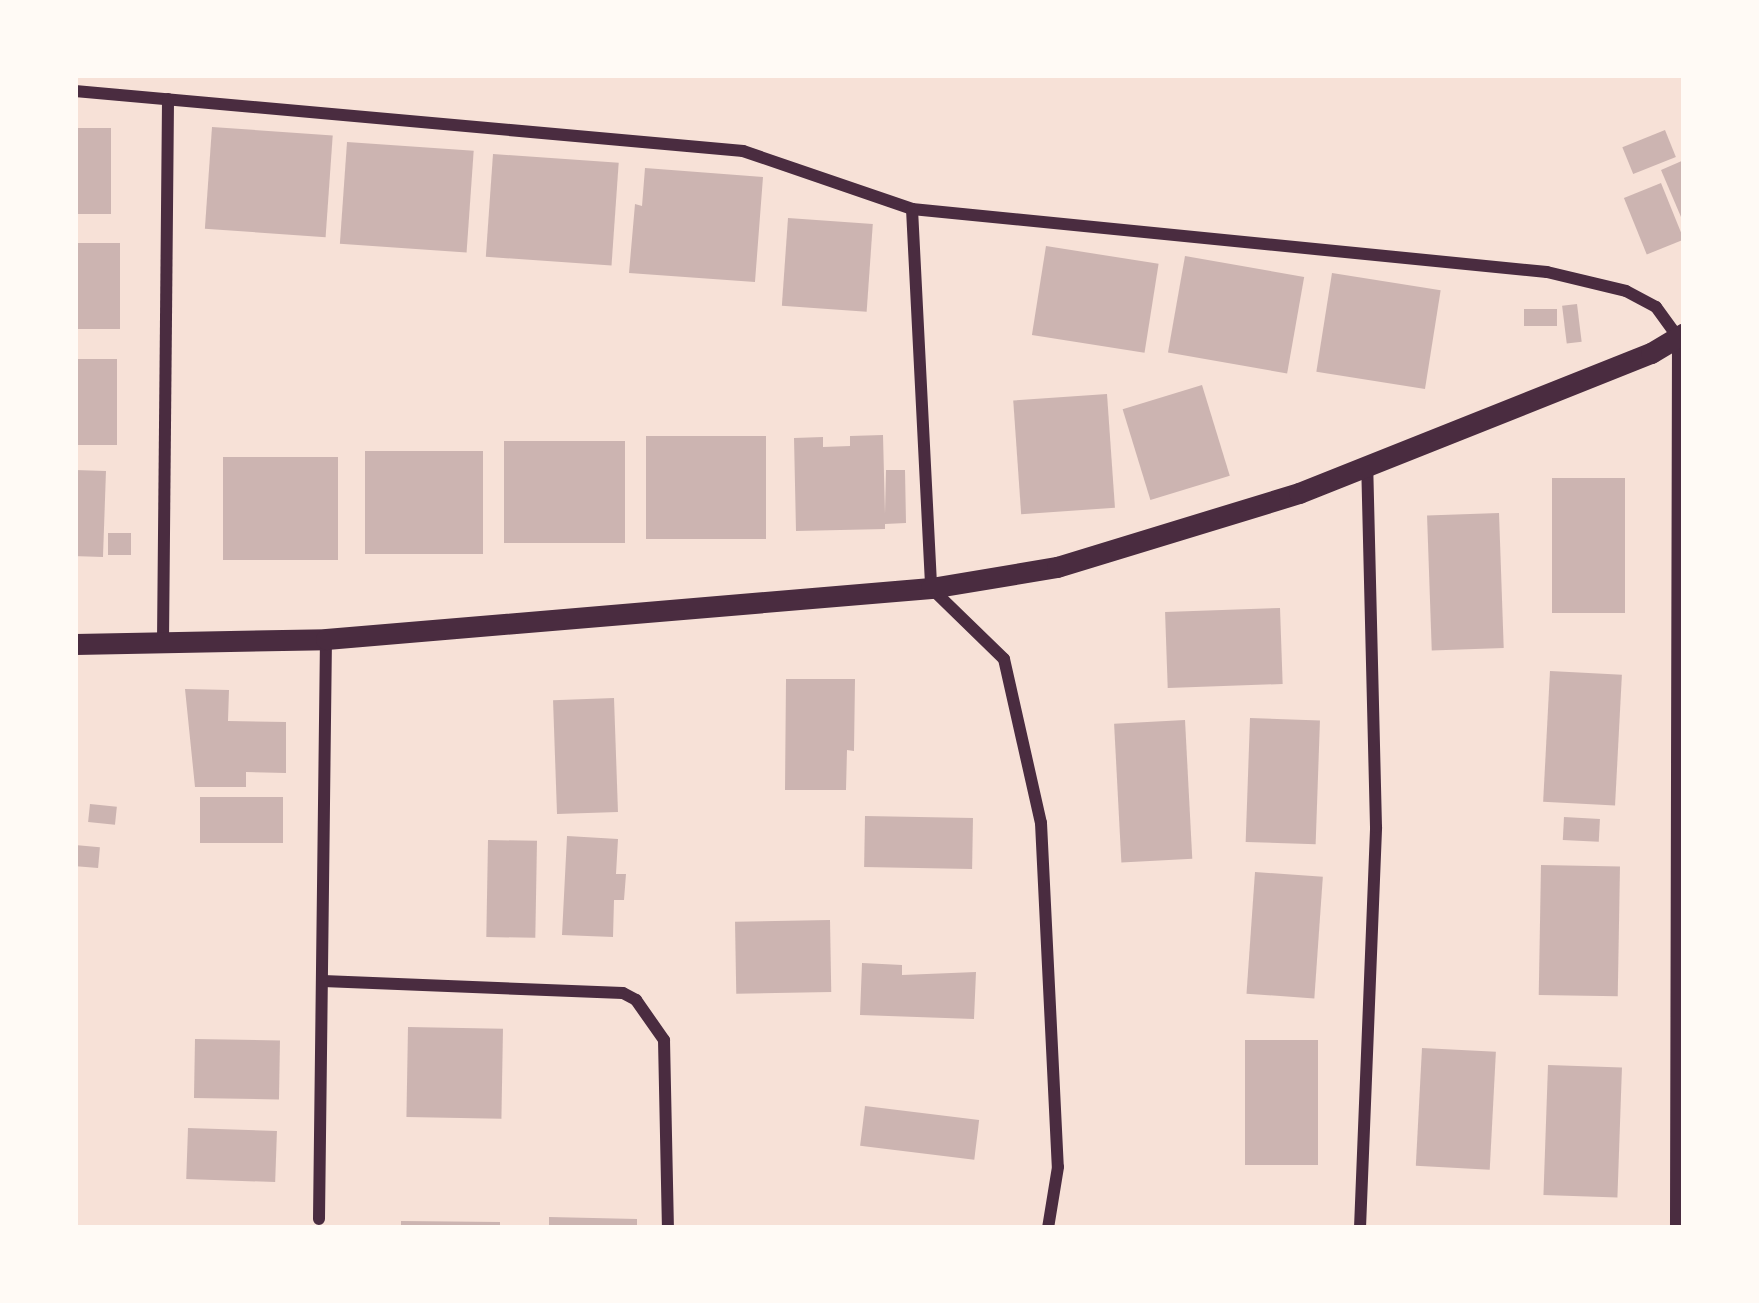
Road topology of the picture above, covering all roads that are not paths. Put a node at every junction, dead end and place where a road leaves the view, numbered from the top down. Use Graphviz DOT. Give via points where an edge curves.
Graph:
graph roads {
  1 [pos="75,91"];
  2 [pos="168,99"];
  3 [pos="912,208"];
  4 [pos="1681,335"];
  5 [pos="1367,466"];
  6 [pos="931,588"];
  7 [pos="326,639"];
  8 [pos="164,642"];
  9 [pos="75,644"];
  10 [pos="1682,715"];
  11 [pos="323,981"];
  12 [pos="319,1219"];
  13 [pos="668,1228"];
  14 [pos="1048,1228"];
  15 [pos="1360,1228"];
  16 [pos="1676,1228"];
  1 -- 2 [label="street"];
  2 -- 3 [label="street" via="742,151"];
  2 -- 8 [label="street"];
  3 -- 4 [label="street" via="1547,272 1625,291 1656,307"];
  3 -- 6 [label="street"];
  4 -- 5 [label="street"];
  4 -- 10 [label="street"];
  5 -- 6 [label="street" via="1058,566"];
  5 -- 15 [label="street" via="1376,827"];
  6 -- 7 [label="street"];
  6 -- 14 [label="street" via="1004,659 1041,823 1058,1167"];
  7 -- 8 [label="street"];
  7 -- 11 [label="street"];
  8 -- 9 [label="street"];
  10 -- 16 [label="street"];
  11 -- 12 [label="street"];
  11 -- 13 [label="street" via="623,993 636,1000 664,1040"];
}
